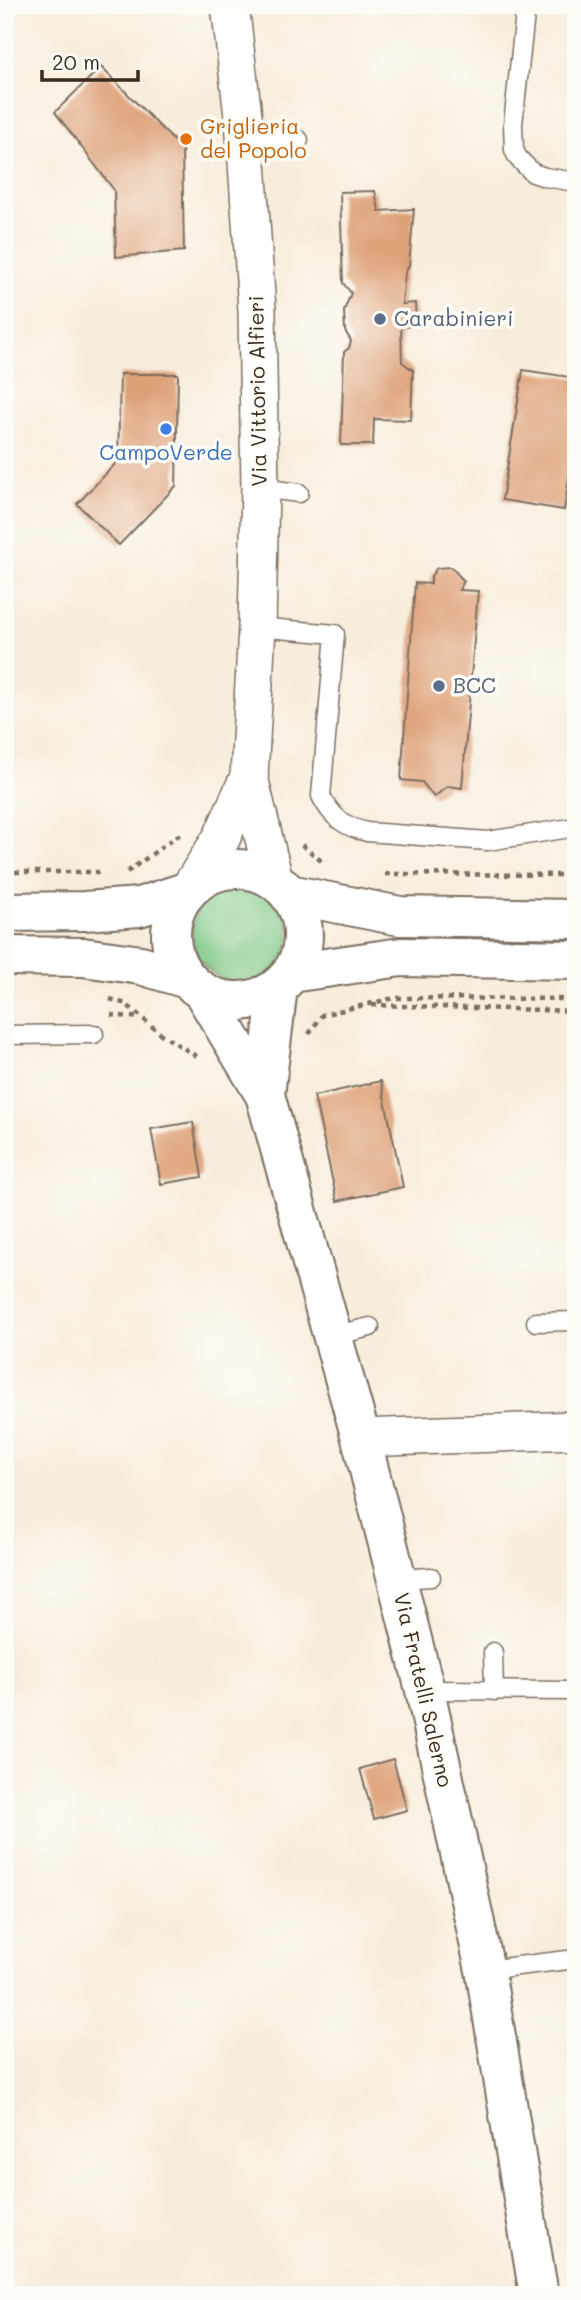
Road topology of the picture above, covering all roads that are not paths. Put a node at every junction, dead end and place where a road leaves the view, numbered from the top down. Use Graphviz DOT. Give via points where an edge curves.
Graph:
graph roads {
  1 [pos="230,5"];
  2 [pos="526,5"];
  3 [pos="245,133"];
  4 [pos="299,140"];
  5 [pos="576,182"];
  6 [pos="260,488"];
  7 [pos="299,492"];
  8 [pos="257,627"];
  9 [pos="249,777"];
  10 [pos="576,827"];
  11 [pos="281,887"];
  12 [pos="188,891"];
  13 [pos="5,912"];
  14 [pos="576,919"];
  15 [pos="5,957"];
  16 [pos="576,960"];
  17 [pos="285,980"];
  18 [pos="195,986"];
  19 [pos="94,1034"];
  20 [pos="5,1035"];
  21 [pos="265,1095"];
  22 [pos="576,1321"];
  23 [pos="536,1322"];
  24 [pos="370,1327"];
  25 [pos="333,1336"];
  26 [pos="576,1430"];
  27 [pos="361,1438"];
  28 [pos="493,1652"];
  29 [pos="425,1690"];
  30 [pos="494,1691"];
  31 [pos="576,1691"];
  32 [pos="576,1959"];
  33 [pos="485,1970"];
  34 [pos="539,2295"];
  1 -- 3 [label="street, Via Vittorio Alfieri"];
  2 -- 5 [label="lane" via="514,150 533,173"];
  3 -- 4 [label="lane"];
  3 -- 6 [label="street, Via Vittorio Alfieri" via="257,310"];
  6 -- 7 [label="lane"];
  6 -- 8 [label="street, Via Vittorio Alfieri"];
  8 -- 9 [label="street, Via Vittorio Alfieri"];
  8 -- 10 [label="lane" via="335,634 321,796 341,822 367,832 488,841"];
  9 -- 11 [label="street, Via Vittorio Alfieri"];
  9 -- 12 [label="street, Via Vittorio Alfieri" via="220,839"];
  11 -- 12 [label="street" via="256,872 236,869 218,871"];
  11 -- 14 [label="street" via="400,916"];
  11 -- 17 [label="street" via="300,913 303,935 300,957"];
  12 -- 13 [label="street" via="139,906"];
  12 -- 18 [label="street" via="177,906 171,943 175,961"];
  15 -- 18 [label="street" via="83,957 141,965"];
  16 -- 17 [label="street" via="401,957"];
  17 -- 18 [label="street" via="261,997 243,1001 223,1000"];
  17 -- 21 [label="street, Via Fratelli Salerno"];
  18 -- 21 [label="street, Via Fratelli Salerno"];
  19 -- 20 [label="lane"];
  21 -- 25 [label="street, Via Fratelli Salerno"];
  22 -- 23 [label="lane"];
  24 -- 25 [label="lane"];
  25 -- 27 [label="street, Via Fratelli Salerno"];
  26 -- 27 [label="street"];
  27 -- 29 [label="street, Via Fratelli Salerno" via="414,1578"];
  28 -- 30 [label="lane"];
  29 -- 30 [label="lane"];
  29 -- 33 [label="street, Via Fratelli Salerno"];
  30 -- 31 [label="lane"];
  32 -- 33 [label="lane"];
  33 -- 34 [label="street, Via Fratelli Salerno"];
}
